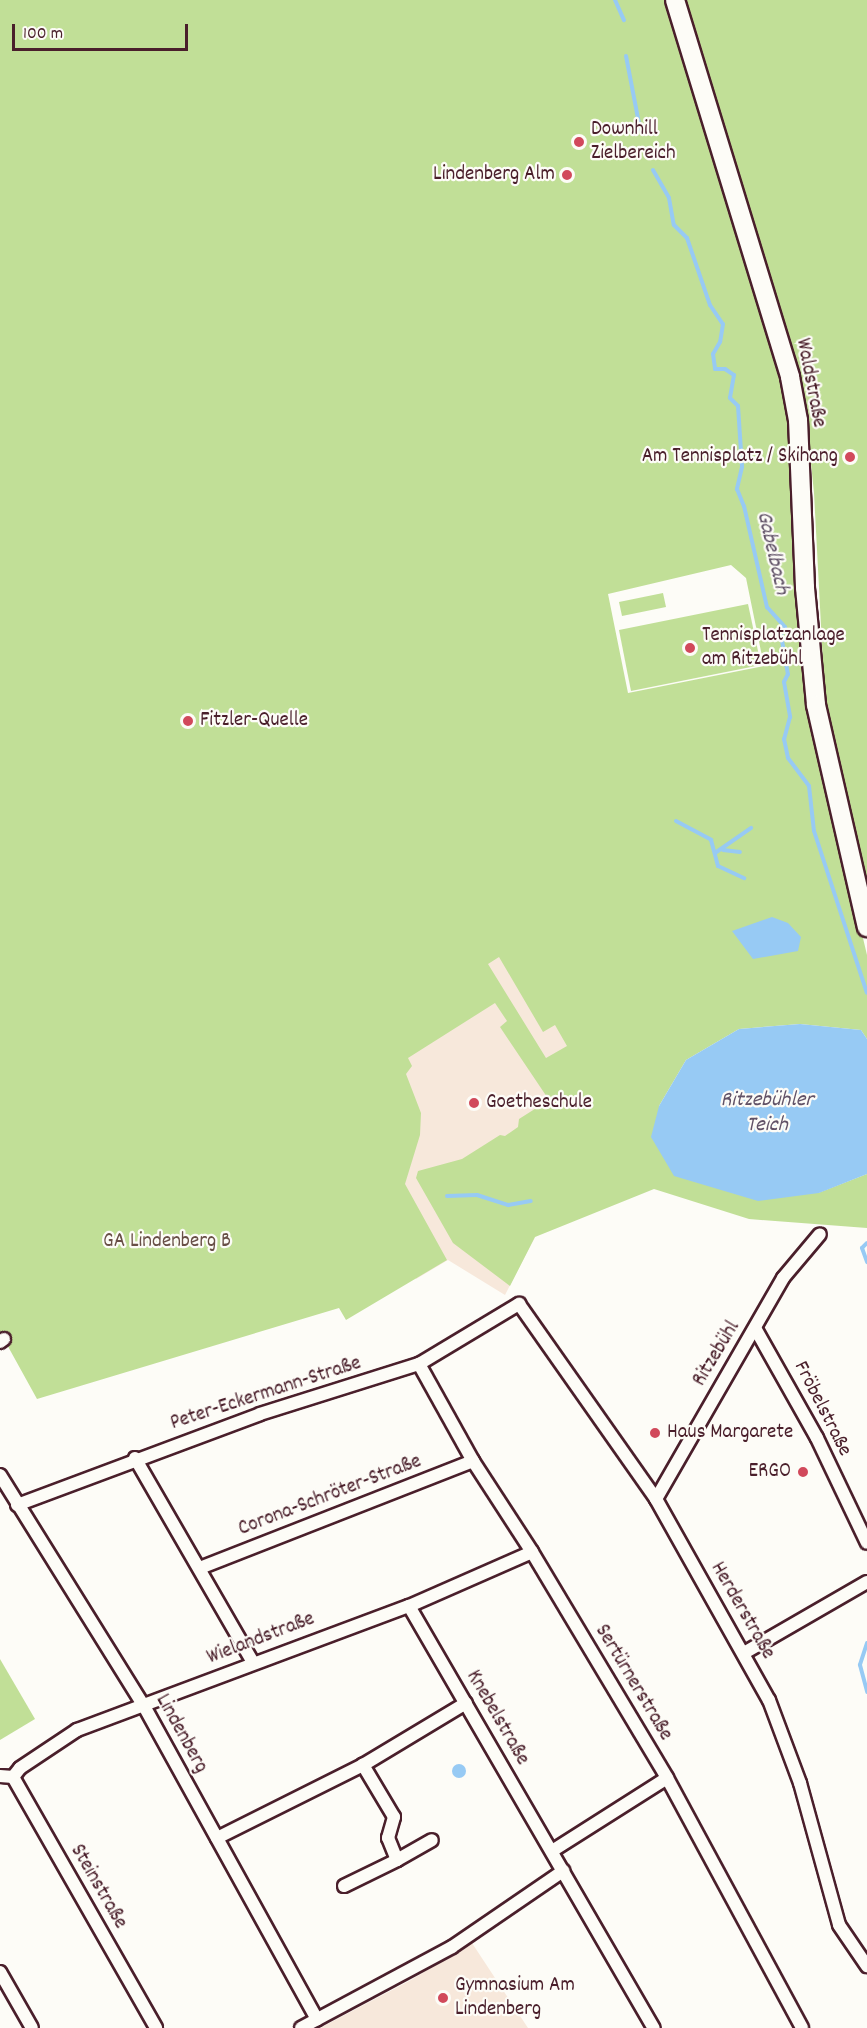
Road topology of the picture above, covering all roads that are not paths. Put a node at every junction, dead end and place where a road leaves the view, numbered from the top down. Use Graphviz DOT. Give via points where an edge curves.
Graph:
graph roads {
  1 [pos="675,0"];
  2 [pos="867,927"];
  3 [pos="820,1234"];
  4 [pos="519,1304"];
  5 [pos="755,1328"];
  6 [pos="419,1364"];
  7 [pos="135,1458"];
  8 [pos="474,1461"];
  9 [pos="0,1475"];
  10 [pos="656,1499"];
  11 [pos="17,1505"];
  12 [pos="867,1543"];
  13 [pos="532,1552"];
  14 [pos="200,1568"];
  15 [pos="867,1582"];
  16 [pos="409,1605"];
  17 [pos="744,1653"];
  18 [pos="253,1662"];
  19 [pos="466,1702"];
  20 [pos="144,1706"];
  21 [pos="363,1765"];
  22 [pos="6,1777"];
  23 [pos="667,1778"];
  24 [pos="217,1838"];
  25 [pos="432,1840"];
  26 [pos="552,1851"];
  27 [pos="397,1860"];
  28 [pos="563,1870"];
  29 [pos="344,1886"];
  30 [pos="865,1959"];
  31 [pos="0,1972"];
  32 [pos="317,2019"];
  33 [pos="32,2028"];
  34 [pos="156,2028"];
  35 [pos="301,2028"];
  36 [pos="654,2028"];
  37 [pos="802,2028"];
  1 -- 2 [label="street, Waldstraße" via="790,377 798,420 805,588 816,705"];
  3 -- 5 [label="street, Ritzebühl" via="783,1278"];
  4 -- 6 [label="street, Peter-Eckermann-Straße"];
  4 -- 10 [label="street, Herderstraße"];
  5 -- 10 [label="street, Ritzebühl"];
  5 -- 12 [label="street, Fröbelstraße" via="817,1438"];
  6 -- 7 [label="street, Peter-Eckermann-Straße"];
  6 -- 8 [label="street, Sertürnerstraße"];
  7 -- 11 [label="street, Peter-Eckermann-Straße"];
  7 -- 14 [label="street"];
  8 -- 13 [label="street, Sertürnerstraße"];
  8 -- 14 [label="street, Corona-Schröter-Straße"];
  9 -- 11 [label="street, Lindenberg"];
  10 -- 17 [label="street, Herderstraße"];
  11 -- 20 [label="street, Lindenberg"];
  13 -- 16 [label="street, Wielandstraße"];
  13 -- 23 [label="street, Sertürnerstraße"];
  14 -- 18 [label="street"];
  15 -- 17 [label="street"];
  16 -- 18 [label="street, Wielandstraße"];
  16 -- 19 [label="street, Knebelstraße"];
  17 -- 30 [label="street, Herderstraße" via="785,1734 839,1925"];
  18 -- 20 [label="street, Wielandstraße"];
  19 -- 21 [label="street"];
  19 -- 26 [label="street, Knebelstraße"];
  20 -- 22 [label="street, Wielandstraße" via="77,1730"];
  20 -- 24 [label="street, Lindenberg"];
  21 -- 24 [label="street"];
  21 -- 27 [label="street" via="394,1817 388,1838"];
  22 -- 34 [label="street, Steinstraße"];
  23 -- 26 [label="street"];
  23 -- 37 [label="street, Sertürnerstraße"];
  24 -- 32 [label="street, Lindenberg"];
  25 -- 27 [label="street"];
  26 -- 28 [label="street, Knebelstraße"];
  27 -- 29 [label="street"];
  28 -- 32 [label="street" via="452,1947"];
  28 -- 36 [label="street, Knebelstraße"];
  31 -- 33 [label="street"];
  32 -- 35 [label="street"];
}
